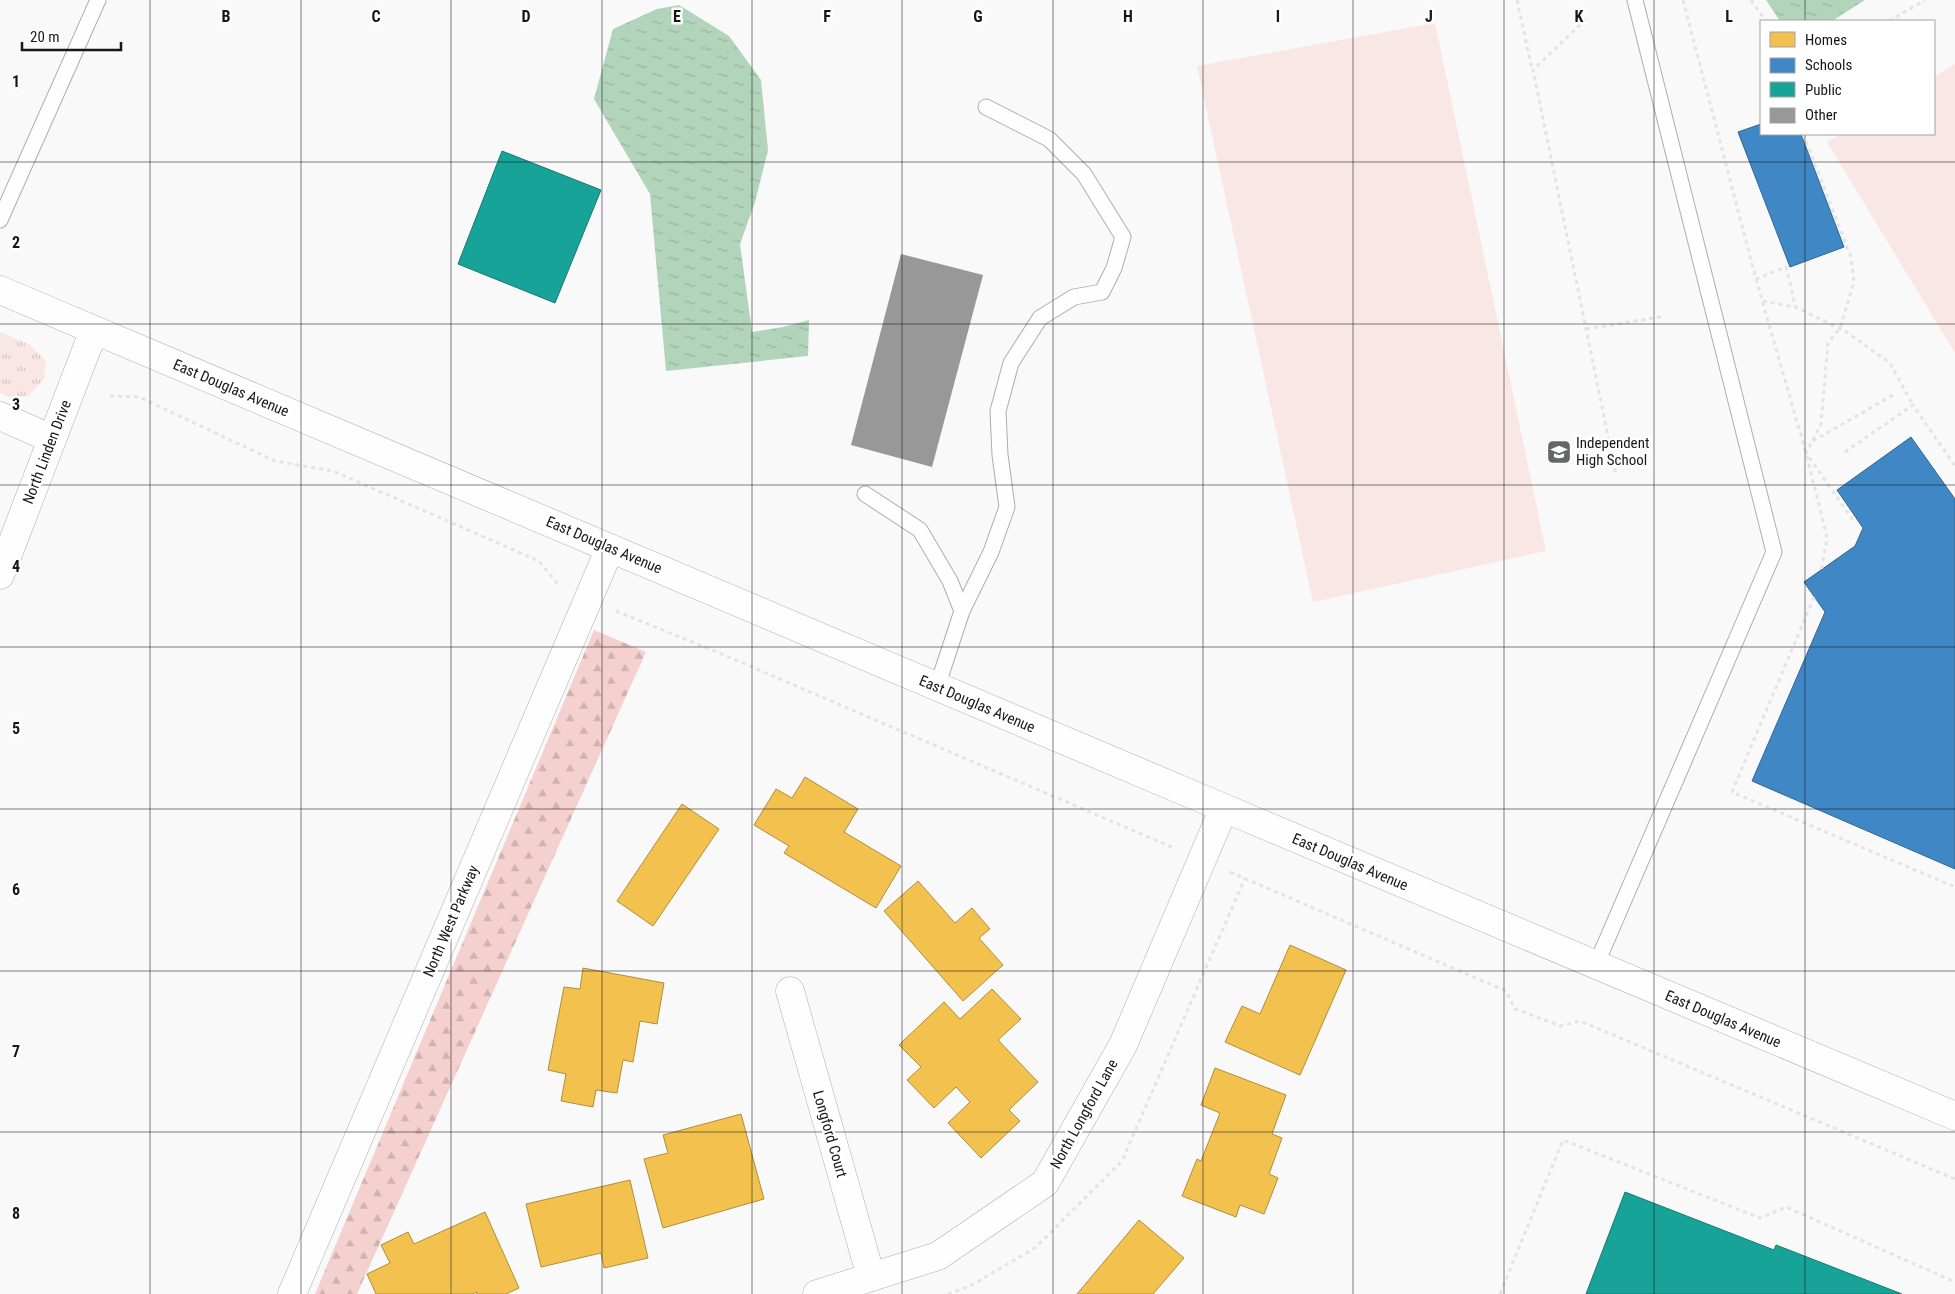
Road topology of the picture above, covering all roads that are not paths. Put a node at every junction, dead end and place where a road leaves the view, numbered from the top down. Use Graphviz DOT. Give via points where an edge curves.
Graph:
graph roads {
  1 [pos="98,0"];
  2 [pos="1634,0"];
  3 [pos="986,108"];
  4 [pos="0,220"];
  5 [pos="0,290"];
  6 [pos="94,330"];
  7 [pos="0,416"];
  8 [pos="52,439"];
  9 [pos="865,494"];
  10 [pos="610,548"];
  11 [pos="0,575"];
  12 [pos="962,611"];
  13 [pos="937,687"];
  14 [pos="1224,808"];
  15 [pos="1596,965"];
  16 [pos="790,991"];
  17 [pos="1955,1116"];
  18 [pos="871,1277"];
  19 [pos="292,1294"];
  20 [pos="817,1294"];
  1 -- 4 [label="lane"];
  2 -- 15 [label="lane" via="1774,552"];
  3 -- 12 [label="lane" via="1049,139 1084,174 1124,237 1102,292 1074,297 1040,318 1011,363 998,411 1007,507 991,552"];
  5 -- 6 [label="street, East Douglas Avenue"];
  6 -- 8 [label="street, North Linden Drive"];
  6 -- 10 [label="street, East Douglas Avenue"];
  7 -- 8 [label="street"];
  8 -- 11 [label="street, North Linden Drive"];
  9 -- 12 [label="lane" via="920,530 950,581"];
  10 -- 13 [label="street, East Douglas Avenue"];
  10 -- 19 [label="street, North West Parkway"];
  12 -- 13 [label="lane"];
  13 -- 14 [label="street, East Douglas Avenue"];
  14 -- 15 [label="street, East Douglas Avenue"];
  14 -- 18 [label="street, North Longford Lane" via="1123,1045 1045,1183 938,1256"];
  15 -- 17 [label="street, East Douglas Avenue"];
  16 -- 18 [label="street, Longford Court"];
  18 -- 20 [label="street, North Longford Lane"];
}
